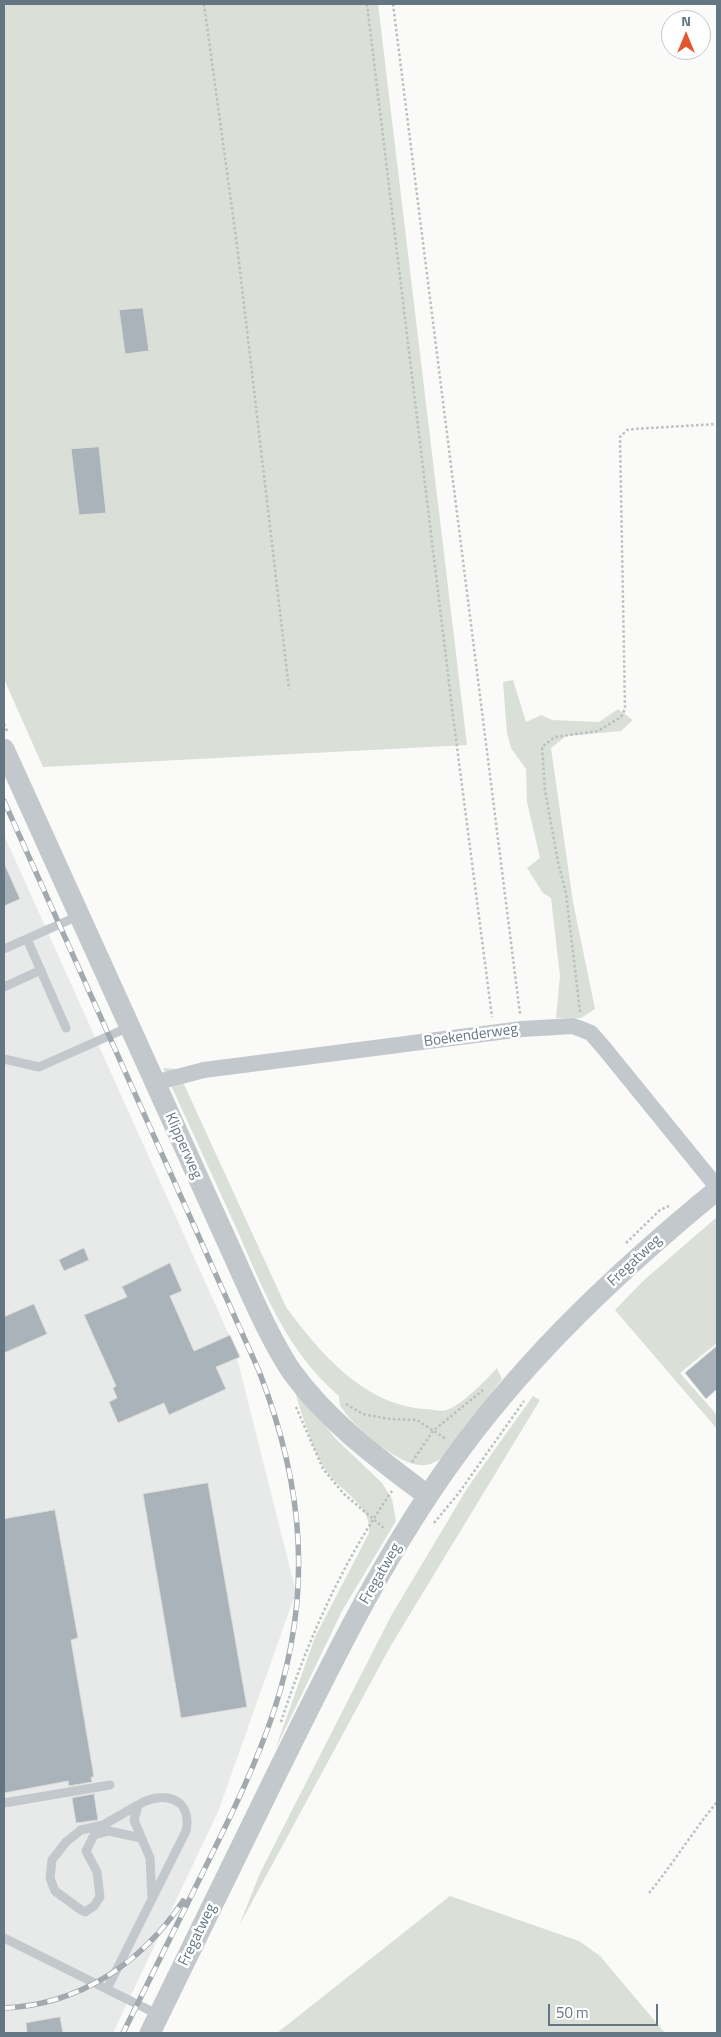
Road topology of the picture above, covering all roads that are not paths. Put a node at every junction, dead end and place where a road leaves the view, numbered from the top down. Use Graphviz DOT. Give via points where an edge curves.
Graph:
graph roads {
  1 [pos="4,749"];
  2 [pos="78,916"];
  3 [pos="27,939"];
  4 [pos="4,949"];
  5 [pos="41,970"];
  6 [pos="4,987"];
  7 [pos="129,1027"];
  8 [pos="66,1028"];
  9 [pos="4,1059"];
  10 [pos="154,1083"];
  11 [pos="717,1189"];
  12 [pos="428,1496"];
  13 [pos="110,1785"];
  14 [pos="4,1803"];
  15 [pos="138,1805"];
  16 [pos="141,1838"];
  17 [pos="152,1900"];
  18 [pos="4,1938"];
  19 [pos="108,1989"];
  20 [pos="155,2024"];
  1 -- 2 [label="street, Klipperweg"];
  2 -- 3 [label="lane"];
  2 -- 7 [label="street, Klipperweg"];
  3 -- 4 [label="lane"];
  3 -- 5 [label="lane"];
  5 -- 6 [label="lane"];
  5 -- 8 [label="lane"];
  7 -- 9 [label="lane" via="39,1067"];
  7 -- 10 [label="street, Klipperweg"];
  10 -- 11 [label="street, Boekenderweg" via="204,1070 567,1025 591,1033"];
  10 -- 12 [label="street, Klipperweg" via="254,1301 292,1372 324,1410 372,1455"];
  11 -- 12 [label="street, Fregatweg" via="658,1239 529,1366 461,1449"];
  12 -- 20 [label="street, Fregatweg" via="339,1646"];
  13 -- 14 [label="lane"];
  15 -- 16 [label="lane" via="134,1820"];
  15 -- 16 [label="lane" via="110,1822 81,1830 66,1842 50,1865 55,1891 81,1910 90,1910 100,1897 97,1872 86,1851 94,1835 109,1831"];
  15 -- 17 [label="lane" via="152,1797 167,1797 183,1806 187,1816 186,1831"];
  16 -- 17 [label="lane" via="150,1858"];
  17 -- 19 [label="lane"];
  18 -- 19 [label="lane"];
  19 -- 20 [label="lane"];
}
